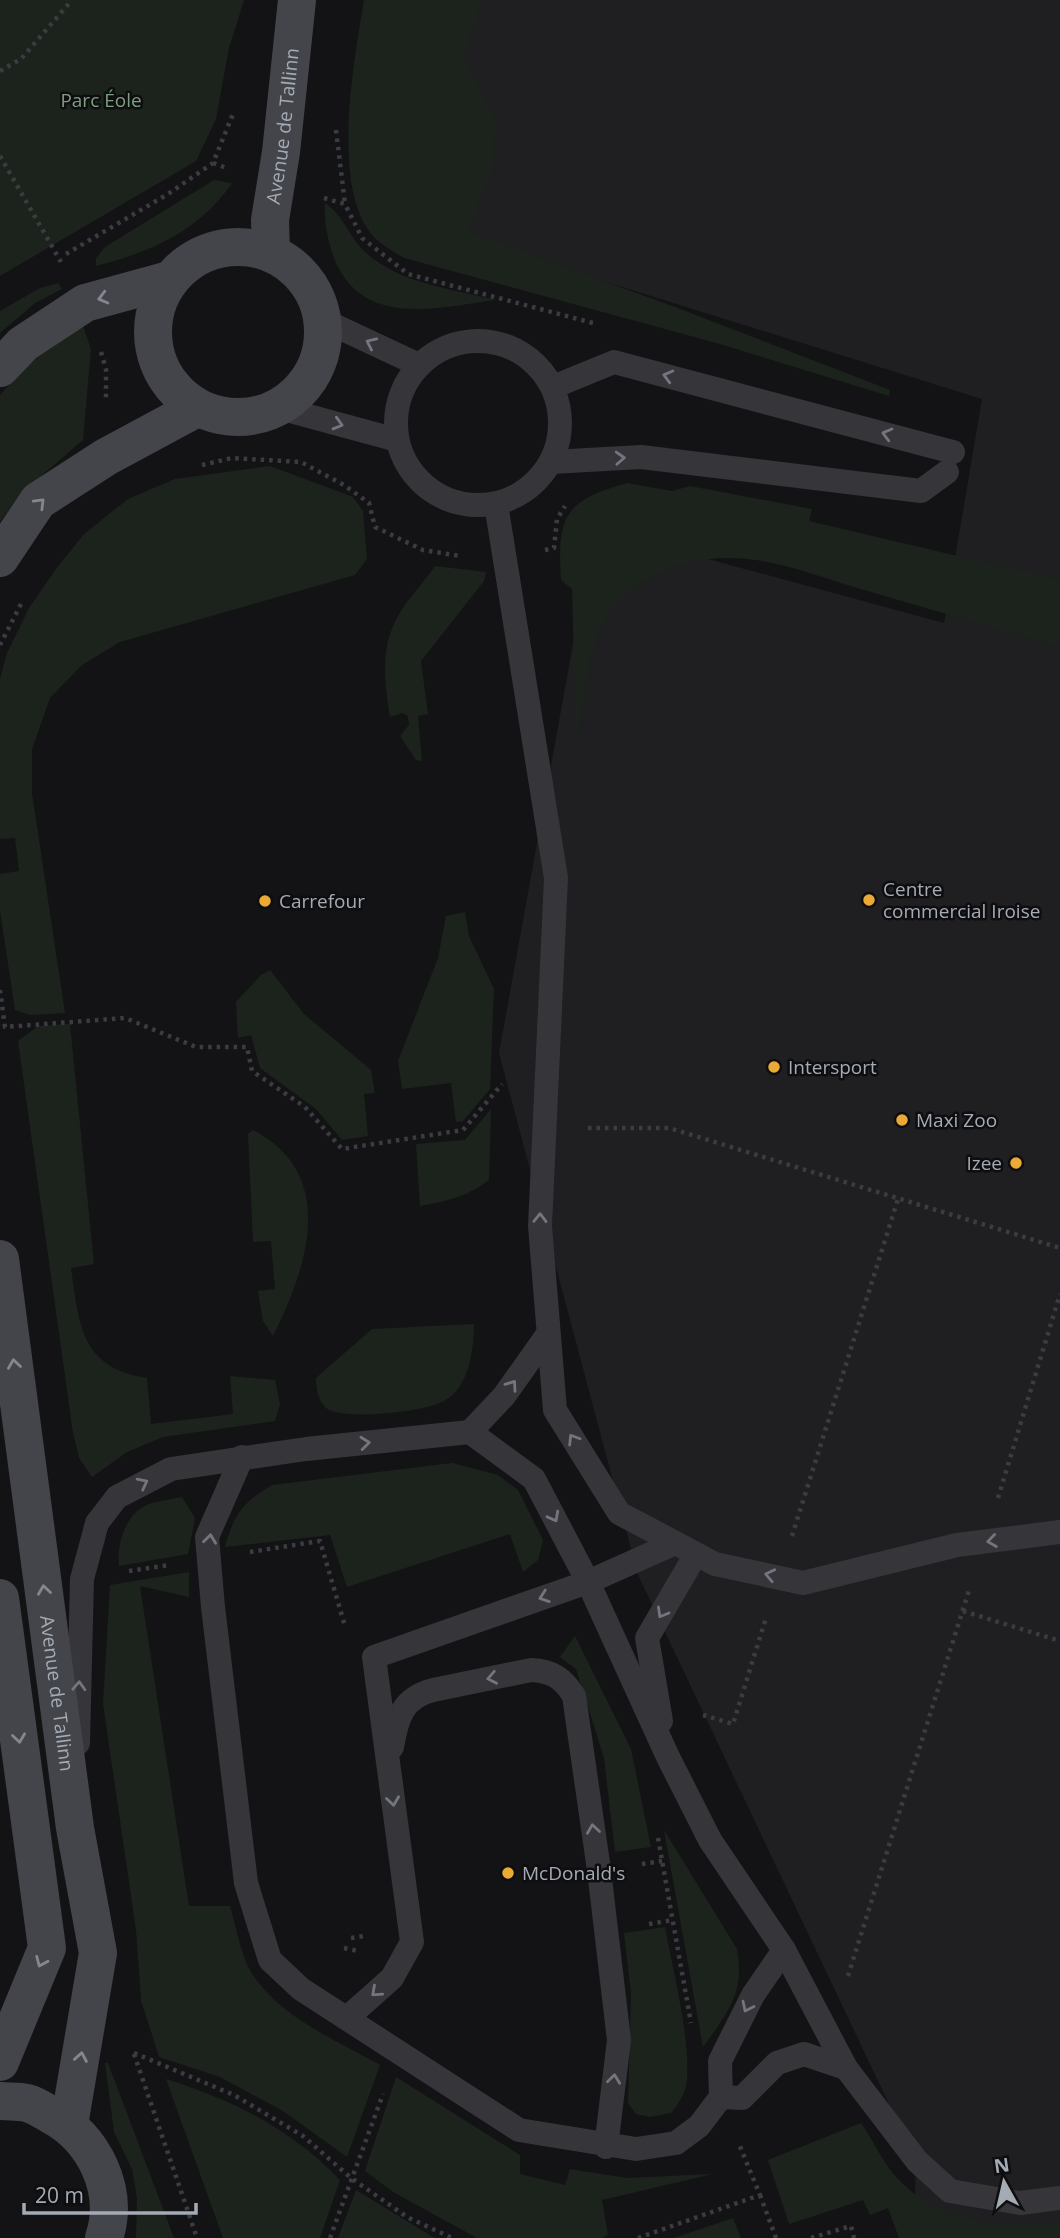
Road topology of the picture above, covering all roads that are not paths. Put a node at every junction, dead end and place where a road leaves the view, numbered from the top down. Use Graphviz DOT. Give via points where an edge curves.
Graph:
graph roads {
  1 [pos="297,0"];
  2 [pos="271,253"];
  3 [pos="169,280"];
  4 [pos="323,320"];
  5 [pos="419,365"];
  6 [pos="0,368"];
  7 [pos="553,387"];
  8 [pos="197,408"];
  9 [pos="279,408"];
  10 [pos="397,440"];
  11 [pos="552,462"];
  12 [pos="496,504"];
  13 [pos="0,558"];
  14 [pos="0,1259"];
  15 [pos="548,1334"];
  16 [pos="470,1432"];
  17 [pos="242,1457"];
  18 [pos="1060,1531"];
  19 [pos="686,1548"];
  20 [pos="588,1582"];
  21 [pos="0,1598"];
  22 [pos="668,1757"];
  23 [pos="388,1765"];
  24 [pos="75,1828"];
  25 [pos="784,1950"];
  26 [pos="347,2018"];
  27 [pos="0,2062"];
  28 [pos="846,2068"];
  29 [pos="720,2097"];
  30 [pos="0,2101"];
  31 [pos="69,2125"];
  32 [pos="606,2147"];
  33 [pos="1060,2198"];
  34 [pos="104,2238"];
  1 -- 2 [label="street, Avenue de Tallinn" via="270,220"];
  2 -- 3 [label="street" via="234,246 215,250 198,256"];
  2 -- 4 [label="street" via="296,269 314,293"];
  3 -- 6 [label="street, one-way" via="85,303 23,344"];
  3 -- 8 [label="street" via="155,307 152,336 158,365 173,390"];
  5 -- 4 [label="lane, one-way"];
  4 -- 9 [label="street" via="324,338 315,371 306,386"];
  5 -- 7 [label="lane" via="440,349 466,341 492,341 517,349 538,366"];
  5 -- 10 [label="lane" via="403,387 396,414"];
  7 -- 11 [label="lane" via="561,412 560,438"];
  11 -- 7 [label="lane, one-way" via="641,457 921,491 950,462 614,362"];
  8 -- 9 [label="street" via="224,417 253,417"];
  13 -- 8 [label="street, one-way" via="38,501 106,457"];
  9 -- 10 [label="lane, one-way"];
  10 -- 12 [label="lane" via="406,464 423,484 444,498 470,505"];
  11 -- 12 [label="lane" via="519,496"];
  15 -- 12 [label="lane, one-way" via="540,1226 556,878"];
  24 -- 14 [label="street, Avenue de Tallinn, one-way"];
  16 -- 15 [label="lane, one-way" via="504,1396"];
  19 -- 15 [label="lane, one-way" via="619,1513 555,1410"];
  17 -- 16 [label="lane, one-way"];
  16 -- 20 [label="lane, one-way" via="534,1479"];
  24 -- 17 [label="lane, one-way" via="82,1579 97,1522 117,1497 171,1469"];
  26 -- 17 [label="lane, one-way" via="301,1989 268,1956 246,1883 207,1537"];
  18 -- 19 [label="lane, one-way" via="984,1542 803,1583 715,1564"];
  19 -- 20 [label="lane"];
  19 -- 22 [label="lane, one-way" via="647,1638"];
  20 -- 22 [label="lane"];
  20 -- 23 [label="lane, one-way" via="374,1657"];
  21 -- 27 [label="street, one-way" via="47,1948"];
  22 -- 25 [label="lane" via="710,1840"];
  23 -- 26 [label="lane, one-way" via="412,1942 392,1978"];
  32 -- 23 [label="lane, one-way" via="619,2040 574,1696 558,1677 531,1670 419,1693 399,1714"];
  31 -- 24 [label="street, Avenue de Tallinn, one-way" via="98,1953"];
  25 -- 28 [label="lane"];
  25 -- 29 [label="lane, one-way" via="753,1995 720,2061"];
  26 -- 32 [label="lane" via="519,2130"];
  28 -- 29 [label="lane" via="804,2054 777,2063 742,2098"];
  28 -- 33 [label="lane" via="916,2161 950,2191 1020,2203"];
  29 -- 32 [label="lane" via="699,2126 676,2143 636,2149"];
  30 -- 31 [label="street" via="29,2103"];
  31 -- 34 [label="street" via="94,2153 107,2188"];
}
